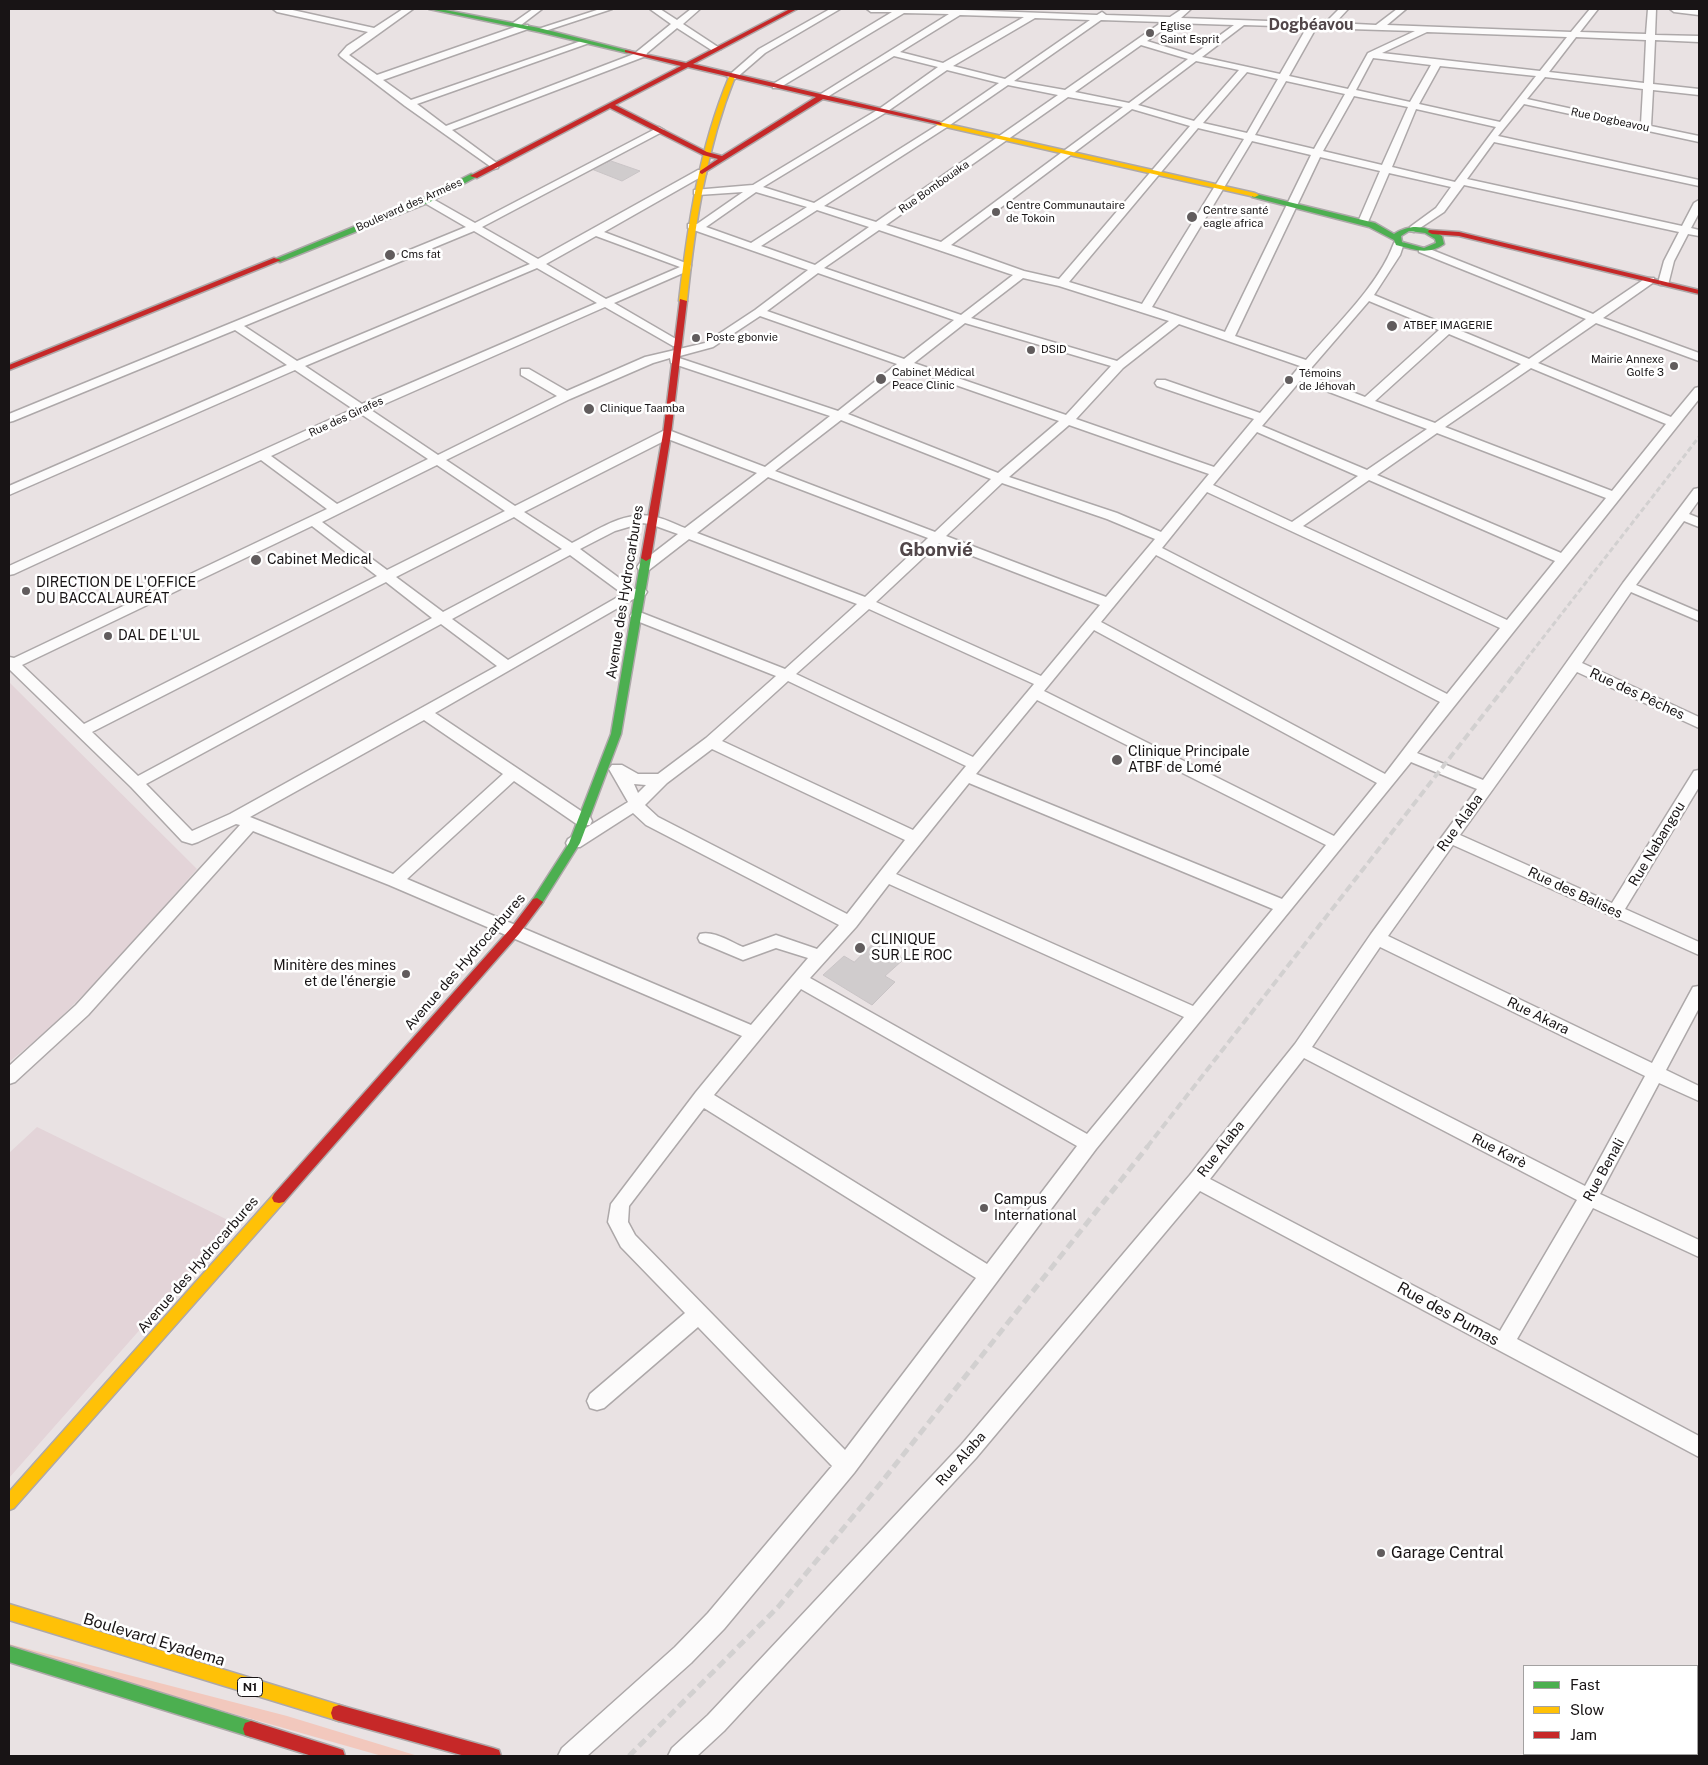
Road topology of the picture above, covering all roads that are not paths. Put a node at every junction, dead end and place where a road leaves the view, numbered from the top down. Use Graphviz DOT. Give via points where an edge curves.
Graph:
graph roads {
  1 [pos="277,9"];
  2 [pos="409,9"];
  3 [pos="432,9"];
  4 [pos="538,9"];
  5 [pos="608,9"];
  6 [pos="654,9"];
  7 [pos="696,9"];
  8 [pos="794,9"];
  9 [pos="836,9"];
  10 [pos="871,9"];
  11 [pos="1053,9"];
  12 [pos="1112,9"];
  13 [pos="1187,9"];
  14 [pos="1344,9"];
  15 [pos="1402,9"];
  16 [pos="1594,9"];
  17 [pos="1652,9"];
  18 [pos="1674,9"];
  19 [pos="901,10"];
  20 [pos="963,10"];
  21 [pos="1699,12"];
  22 [pos="1043,14"];
  23 [pos="1032,16"];
  24 [pos="1099,16"];
  25 [pos="1171,20"];
  26 [pos="1243,22"];
  27 [pos="676,23"];
  28 [pos="1313,25"];
  29 [pos="521,26"];
  30 [pos="1327,26"];
  31 [pos="1376,28"];
  32 [pos="539,30"];
  33 [pos="1426,30"];
  34 [pos="374,31"];
  35 [pos="1575,34"];
  36 [pos="1650,37"];
  37 [pos="1699,39"];
  38 [pos="587,42"];
  39 [pos="1140,42"];
  40 [pos="716,49"];
  41 [pos="892,53"];
  42 [pos="641,54"];
  43 [pos="1371,55"];
  44 [pos="1194,58"];
  45 [pos="687,64"];
  46 [pos="1436,64"];
  47 [pos="947,65"];
  48 [pos="1245,69"];
  49 [pos="1544,74"];
  50 [pos="732,77"];
  51 [pos="1284,78"];
  52 [pos="376,79"];
  53 [pos="1007,82"];
  54 [pos="1649,85"];
  55 [pos="776,86"];
  56 [pos="1068,92"];
  57 [pos="1351,92"];
  58 [pos="1699,92"];
  59 [pos="821,97"];
  60 [pos="1521,101"];
  61 [pos="408,104"];
  62 [pos="610,105"];
  63 [pos="1132,106"];
  64 [pos="1413,106"];
  65 [pos="882,111"];
  66 [pos="1194,124"];
  67 [pos="944,125"];
  68 [pos="1502,125"];
  69 [pos="1646,128"];
  70 [pos="444,130"];
  71 [pos="659,130"];
  72 [pos="1250,136"];
  73 [pos="1003,138"];
  74 [pos="1492,138"];
  75 [pos="1699,139"];
  76 [pos="1318,151"];
  77 [pos="705,154"];
  78 [pos="1068,154"];
  79 [pos="726,158"];
  80 [pos="494,166"];
  81 [pos="1387,168"];
  82 [pos="702,172"];
  83 [pos="1157,172"];
  84 [pos="1460,183"];
  85 [pos="1699,183"];
  86 [pos="1222,187"];
  87 [pos="755,188"];
  88 [pos="698,192"];
  89 [pos="426,200"];
  90 [pos="1699,203"];
  91 [pos="1294,204"];
  92 [pos="814,208"];
  93 [pos="1440,210"];
  94 [pos="1367,224"];
  95 [pos="879,226"];
  96 [pos="475,227"];
  97 [pos="695,227"];
  98 [pos="1685,230"];
  99 [pos="595,232"];
  100 [pos="1430,232"];
  101 [pos="1699,233"];
  102 [pos="1472,237"];
  103 [pos="1401,239"];
  104 [pos="1439,245"];
  105 [pos="943,246"];
  106 [pos="752,247"];
  107 [pos="1421,249"];
  108 [pos="1448,261"];
  109 [pos="538,264"];
  110 [pos="686,266"];
  111 [pos="817,268"];
  112 [pos="1021,274"];
  113 [pos="1650,280"];
  114 [pos="1062,283"];
  115 [pos="1664,284"];
  116 [pos="1699,292"];
  117 [pos="1368,296"];
  118 [pos="606,303"];
  119 [pos="1145,309"];
  120 [pos="759,312"];
  121 [pos="1593,318"];
  122 [pos="962,319"];
  123 [pos="1176,320"];
  124 [pos="234,324"];
  125 [pos="1446,330"];
  126 [pos="1229,336"];
  127 [pos="676,353"];
  128 [pos="1699,357"];
  129 [pos="904,364"];
  130 [pos="1528,364"];
  131 [pos="297,365"];
  132 [pos="1119,365"];
  133 [pos="9,368"];
  134 [pos="1304,370"];
  135 [pos="524,372"];
  136 [pos="1161,383"];
  137 [pos="1699,391"];
  138 [pos="566,396"];
  139 [pos="1367,401"];
  140 [pos="362,409"];
  141 [pos="839,415"];
  142 [pos="9,418"];
  143 [pos="1069,419"];
  144 [pos="1672,422"];
  145 [pos="1258,423"];
  146 [pos="1434,428"];
  147 [pos="667,434"];
  148 [pos="263,456"];
  149 [pos="436,459"];
  150 [pos="768,472"];
  151 [pos="1218,473"];
  152 [pos="1366,476"];
  153 [pos="1000,478"];
  154 [pos="1206,487"];
  155 [pos="9,491"];
  156 [pos="1699,492"];
  157 [pos="1616,496"];
  158 [pos="336,510"];
  159 [pos="512,511"];
  160 [pos="1682,516"];
  161 [pos="652,520"];
  162 [pos="313,521"];
  163 [pos="1699,523"];
  164 [pos="1293,527"];
  165 [pos="688,535"];
  166 [pos="937,536"];
  167 [pos="1159,544"];
  168 [pos="571,549"];
  169 [pos="1563,559"];
  170 [pos="644,567"];
  171 [pos="9,571"];
  172 [pos="387,576"];
  173 [pos="1628,586"];
  174 [pos="636,593"];
  175 [pos="867,603"];
  176 [pos="1109,604"];
  177 [pos="637,616"];
  178 [pos="1699,617"];
  179 [pos="444,618"];
  180 [pos="1093,624"];
  181 [pos="1510,627"];
  182 [pos="10,662"];
  183 [pos="1574,665"];
  184 [pos="507,667"];
  185 [pos="785,674"];
  186 [pos="1040,688"];
  187 [pos="1449,701"];
  188 [pos="424,713"];
  189 [pos="1699,723"];
  190 [pos="82,731"];
  191 [pos="710,742"];
  192 [pos="1408,755"];
  193 [pos="608,758"];
  194 [pos="971,771"];
  195 [pos="513,773"];
  196 [pos="622,774"];
  197 [pos="1699,775"];
  198 [pos="662,779"];
  199 [pos="1387,782"];
  200 [pos="136,783"];
  201 [pos="1486,787"];
  202 [pos="636,804"];
  203 [pos="586,813"];
  204 [pos="615,817"];
  205 [pos="243,821"];
  206 [pos="652,821"];
  207 [pos="1450,837"];
  208 [pos="915,838"];
  209 [pos="574,842"];
  210 [pos="1336,844"];
  211 [pos="885,876"];
  212 [pos="394,881"];
  213 [pos="1284,906"];
  214 [pos="1615,912"];
  215 [pos="850,923"];
  216 [pos="515,931"];
  217 [pos="706,938"];
  218 [pos="1377,938"];
  219 [pos="1699,949"];
  220 [pos="820,956"];
  221 [pos="799,980"];
  222 [pos="1699,992"];
  223 [pos="1194,1014"];
  224 [pos="754,1034"];
  225 [pos="1301,1049"];
  226 [pos="1657,1074"];
  227 [pos="9,1077"];
  228 [pos="1699,1094"];
  229 [pos="702,1097"];
  230 [pos="1089,1144"];
  231 [pos="1197,1181"];
  232 [pos="1589,1197"];
  233 [pos="1699,1249"];
  234 [pos="989,1276"];
  235 [pos="700,1313"];
  236 [pos="1503,1344"];
  237 [pos="597,1401"];
  238 [pos="1699,1447"];
  239 [pos="846,1466"];
  240 [pos="9,1503"];
  241 [pos="9,1612"];
  242 [pos="9,1654"];
  243 [pos="337,1756"];
  244 [pos="493,1756"];
  245 [pos="570,1756"];
  246 [pos="680,1756"];
  1 -- 34 [label="street"];
  2 -- 34 [label="street"];
  3 -- 29 [label="main road"];
  4 -- 29 [label="street"];
  5 -- 32 [label="street"];
  6 -- 27 [label="street"];
  7 -- 27 [label="street"];
  8 -- 40 [label="main road, Boulevard des Armées"];
  9 -- 50 [label="street" via="762,51"];
  10 -- 19 [label="street"];
  11 -- 22 [label="street"];
  12 -- 24 [label="street"];
  13 -- 25 [label="street, Rue Bombouaka"];
  14 -- 30 [label="street"];
  15 -- 31 [label="street"];
  16 -- 35 [label="street"];
  17 -- 36 [label="street"];
  18 -- 21 [label="street"];
  19 -- 20 [label="street"];
  19 -- 55 [label="street"];
  20 -- 23 [label="street"];
  20 -- 41 [label="street"];
  22 -- 23 [label="street"];
  22 -- 24 [label="street"];
  23 -- 47 [label="street"];
  24 -- 25 [label="street"];
  24 -- 53 [label="street"];
  25 -- 26 [label="street"];
  25 -- 39 [label="street, Rue Bombouaka"];
  26 -- 28 [label="street"];
  26 -- 44 [label="street"];
  27 -- 40 [label="street"];
  27 -- 42 [label="street"];
  28 -- 30 [label="street"];
  28 -- 51 [label="street"];
  29 -- 32 [label="main road"];
  29 -- 52 [label="street"];
  30 -- 31 [label="street"];
  31 -- 33 [label="street"];
  32 -- 38 [label="main road"];
  33 -- 35 [label="street"];
  33 -- 43 [label="street"];
  34 -- 52 [label="street" via="346,50 344,55"];
  35 -- 36 [label="street"];
  35 -- 49 [label="street"];
  36 -- 37 [label="street"];
  36 -- 54 [label="street"];
  38 -- 42 [label="main road"];
  38 -- 61 [label="street"];
  39 -- 44 [label="street"];
  39 -- 56 [label="street, Rue Bombouaka"];
  40 -- 45 [label="main road, Boulevard des Armées"];
  41 -- 47 [label="street"];
  41 -- 59 [label="street"];
  42 -- 45 [label="main road"];
  42 -- 70 [label="street"];
  43 -- 46 [label="street"];
  43 -- 57 [label="street"];
  44 -- 48 [label="street"];
  44 -- 63 [label="street"];
  45 -- 50 [label="main road"];
  45 -- 62 [label="main road, Boulevard des Armées"];
  46 -- 49 [label="street"];
  46 -- 64 [label="street"];
  47 -- 53 [label="street"];
  47 -- 65 [label="street"];
  48 -- 51 [label="street"];
  48 -- 66 [label="street"];
  49 -- 54 [label="street"];
  49 -- 60 [label="street"];
  50 -- 55 [label="main road"];
  50 -- 77 [label="main road, Avenue des Hydrocarbures"];
  51 -- 57 [label="street"];
  51 -- 72 [label="street"];
  52 -- 61 [label="street"];
  53 -- 56 [label="street"];
  53 -- 67 [label="street"];
  54 -- 58 [label="street"];
  54 -- 69 [label="street"];
  55 -- 59 [label="main road"];
  56 -- 63 [label="street"];
  56 -- 73 [label="street, Rue Bombouaka"];
  57 -- 64 [label="street"];
  57 -- 76 [label="street"];
  59 -- 65 [label="main road"];
  59 -- 79 [label="main road"];
  60 -- 68 [label="street"];
  60 -- 69 [label="street, Rue Dogbeavou"];
  61 -- 70 [label="street"];
  62 -- 71 [label="main road"];
  62 -- 80 [label="main road, Boulevard des Armées"];
  63 -- 66 [label="street"];
  63 -- 78 [label="street"];
  64 -- 68 [label="street"];
  64 -- 81 [label="street"];
  65 -- 67 [label="main road"];
  65 -- 87 [label="street"];
  66 -- 72 [label="street"];
  66 -- 83 [label="street"];
  67 -- 73 [label="main road"];
  67 -- 92 [label="street"];
  68 -- 74 [label="street"];
  69 -- 75 [label="street, Rue Dogbeavou"];
  70 -- 80 [label="street"];
  71 -- 77 [label="main road"];
  71 -- 96 [label="street"];
  72 -- 76 [label="street"];
  72 -- 86 [label="street"];
  73 -- 78 [label="main road"];
  73 -- 95 [label="street, Rue Bombouaka"];
  74 -- 84 [label="street"];
  74 -- 85 [label="street"];
  76 -- 81 [label="street"];
  76 -- 91 [label="street"];
  77 -- 79 [label="main road"];
  77 -- 82 [label="main road, Avenue des Hydrocarbures"];
  78 -- 83 [label="main road"];
  78 -- 105 [label="street"];
  79 -- 82 [label="main road"];
  80 -- 89 [label="main road, Boulevard des Armées"];
  81 -- 84 [label="street"];
  81 -- 94 [label="street"];
  82 -- 88 [label="main road, Avenue des Hydrocarbures"];
  82 -- 99 [label="street"];
  83 -- 86 [label="main road"];
  83 -- 114 [label="street"];
  84 -- 93 [label="street"];
  84 -- 98 [label="street"];
  86 -- 91 [label="main road"];
  86 -- 119 [label="street"];
  87 -- 88 [label="street"];
  87 -- 92 [label="street"];
  87 -- 97 [label="street"];
  88 -- 97 [label="main road, Avenue des Hydrocarbures"];
  89 -- 96 [label="street"];
  89 -- 133 [label="main road, Boulevard des Armées"];
  90 -- 98 [label="street"];
  91 -- 94 [label="main road"];
  91 -- 126 [label="street"];
  92 -- 95 [label="street"];
  92 -- 106 [label="street"];
  93 -- 100 [label="street"];
  93 -- 103 [label="street"];
  94 -- 103 [label="main road"];
  95 -- 105 [label="street"];
  95 -- 111 [label="street, Rue Bombouaka"];
  96 -- 109 [label="street"];
  96 -- 124 [label="street"];
  97 -- 106 [label="street"];
  97 -- 110 [label="main road, Avenue des Hydrocarbures"];
  98 -- 101 [label="street"];
  98 -- 115 [label="street" via="1669,261"];
  99 -- 109 [label="street"];
  99 -- 110 [label="street"];
  100 -- 102 [label="main road"];
  100 -- 103 [label="main road"];
  100 -- 104 [label="main road" via="1439,238"];
  102 -- 104 [label="main road" via="1458,237"];
  102 -- 113 [label="main road"];
  103 -- 107 [label="main road"];
  103 -- 117 [label="street"];
  104 -- 107 [label="main road"];
  104 -- 108 [label="street" via="1440,252"];
  105 -- 112 [label="street"];
  106 -- 111 [label="street"];
  107 -- 108 [label="street"];
  108 -- 121 [label="street"];
  109 -- 118 [label="street"];
  109 -- 131 [label="street"];
  110 -- 118 [label="street, Rue des Girafes"];
  110 -- 127 [label="main road, Avenue des Hydrocarbures"];
  111 -- 120 [label="street, Rue Bombouaka"];
  111 -- 122 [label="street"];
  112 -- 114 [label="street"];
  112 -- 122 [label="street"];
  113 -- 115 [label="main road"];
  113 -- 121 [label="street"];
  114 -- 119 [label="street"];
  115 -- 116 [label="main road"];
  117 -- 125 [label="street"];
  117 -- 134 [label="street"];
  118 -- 127 [label="street"];
  118 -- 140 [label="street, Rue des Girafes"];
  119 -- 123 [label="street"];
  120 -- 127 [label="street, Rue Bombouaka" via="709,345"];
  120 -- 129 [label="street"];
  121 -- 128 [label="street"];
  121 -- 130 [label="street"];
  122 -- 129 [label="street"];
  122 -- 132 [label="street"];
  123 -- 126 [label="street"];
  123 -- 132 [label="street"];
  124 -- 131 [label="street"];
  124 -- 142 [label="street"];
  125 -- 130 [label="street"];
  125 -- 139 [label="street"];
  126 -- 134 [label="street"];
  127 -- 138 [label="street, Rue Bombouaka" via="649,360"];
  127 -- 141 [label="street"];
  127 -- 147 [label="main road, Avenue des Hydrocarbures"];
  129 -- 141 [label="street"];
  129 -- 143 [label="street"];
  130 -- 144 [label="street"];
  130 -- 146 [label="street"];
  131 -- 140 [label="street"];
  131 -- 155 [label="street"];
  132 -- 143 [label="street"];
  134 -- 139 [label="street"];
  134 -- 145 [label="street"];
  135 -- 138 [label="street"];
  136 -- 145 [label="street"];
  137 -- 144 [label="street"];
  138 -- 149 [label="street, Rue Bombouaka"];
  139 -- 146 [label="street"];
  140 -- 148 [label="street, Rue des Girafes"];
  140 -- 149 [label="street"];
  141 -- 150 [label="street"];
  141 -- 153 [label="street"];
  143 -- 151 [label="street"];
  143 -- 153 [label="street"];
  144 -- 157 [label="street"];
  145 -- 151 [label="street"];
  145 -- 152 [label="street"];
  146 -- 152 [label="street"];
  146 -- 157 [label="street"];
  147 -- 150 [label="street"];
  147 -- 159 [label="street"];
  147 -- 161 [label="main road, Avenue des Hydrocarbures"];
  148 -- 158 [label="street"];
  148 -- 171 [label="street, Rue des Girafes"];
  149 -- 158 [label="street, Rue Bombouaka"];
  149 -- 159 [label="street"];
  150 -- 165 [label="street"];
  150 -- 166 [label="street"];
  151 -- 154 [label="street"];
  152 -- 164 [label="street"];
  152 -- 169 [label="street"];
  153 -- 166 [label="street"];
  153 -- 167 [label="street" via="1112,516"];
  154 -- 164 [label="street"];
  154 -- 167 [label="street"];
  156 -- 160 [label="street, Rue Alaba"];
  157 -- 169 [label="street"];
  158 -- 162 [label="street, Rue Bombouaka"];
  159 -- 168 [label="street"];
  159 -- 172 [label="street"];
  160 -- 163 [label="street"];
  160 -- 173 [label="street, Rue Alaba"];
  161 -- 165 [label="street"];
  161 -- 168 [label="street" via="629,522"];
  161 -- 170 [label="main road, Avenue des Hydrocarbures"];
  162 -- 172 [label="street"];
  162 -- 182 [label="street, Rue Bombouaka"];
  164 -- 181 [label="street"];
  165 -- 170 [label="street"];
  165 -- 175 [label="street"];
  166 -- 175 [label="street"];
  166 -- 176 [label="street"];
  167 -- 176 [label="street"];
  167 -- 187 [label="street"];
  168 -- 174 [label="street"];
  168 -- 179 [label="street"];
  169 -- 181 [label="street"];
  170 -- 174 [label="main road, Avenue des Hydrocarbures"];
  172 -- 179 [label="street"];
  172 -- 190 [label="street"];
  173 -- 178 [label="street"];
  173 -- 183 [label="street, Rue Alaba"];
  174 -- 177 [label="main road, Avenue des Hydrocarbures"];
  174 -- 184 [label="street"];
  175 -- 185 [label="street"];
  175 -- 186 [label="street"];
  176 -- 180 [label="street"];
  177 -- 185 [label="street"];
  177 -- 193 [label="main road, Avenue des Hydrocarbures" via="616,734"];
  179 -- 184 [label="street"];
  179 -- 200 [label="street"];
  180 -- 186 [label="street"];
  180 -- 199 [label="street"];
  181 -- 187 [label="street"];
  182 -- 190 [label="street"];
  183 -- 189 [label="street, Rue des Pêches"];
  183 -- 201 [label="street, Rue Alaba"];
  184 -- 188 [label="street"];
  185 -- 191 [label="street"];
  185 -- 194 [label="street"];
  186 -- 194 [label="street"];
  186 -- 210 [label="street"];
  187 -- 192 [label="street"];
  188 -- 195 [label="street"];
  188 -- 205 [label="street"];
  190 -- 200 [label="street"];
  191 -- 198 [label="street"];
  191 -- 208 [label="street"];
  192 -- 199 [label="street"];
  192 -- 201 [label="street"];
  193 -- 196 [label="street"];
  193 -- 203 [label="main road, Avenue des Hydrocarbures"];
  194 -- 208 [label="street"];
  194 -- 213 [label="street"];
  195 -- 203 [label="street"];
  195 -- 212 [label="street"];
  196 -- 198 [label="street" via="635,779"];
  196 -- 202 [label="street"];
  197 -- 214 [label="street, Rue Nabangou"];
  198 -- 202 [label="street"];
  199 -- 210 [label="street"];
  200 -- 205 [label="street" via="188,837 199,837"];
  201 -- 207 [label="street, Rue Alaba"];
  202 -- 204 [label="street"];
  202 -- 206 [label="street" via="641,813"];
  203 -- 204 [label="street"];
  203 -- 209 [label="main road, Avenue des Hydrocarbures"];
  204 -- 206 [label="street"];
  204 -- 209 [label="street"];
  205 -- 212 [label="street"];
  205 -- 227 [label="street" via="82,1010"];
  206 -- 215 [label="street"];
  207 -- 214 [label="street, Rue des Balises"];
  207 -- 218 [label="street, Rue Alaba"];
  208 -- 211 [label="street"];
  209 -- 216 [label="main road, Avenue des Hydrocarbures" via="548,887"];
  210 -- 213 [label="street"];
  211 -- 215 [label="street"];
  211 -- 223 [label="street"];
  212 -- 216 [label="street"];
  213 -- 223 [label="street"];
  214 -- 219 [label="street, Rue des Balises"];
  215 -- 220 [label="street"];
  216 -- 224 [label="street"];
  216 -- 240 [label="main road, Avenue des Hydrocarbures"];
  217 -- 220 [label="street" via="743,954 776,941"];
  218 -- 225 [label="street, Rue Alaba"];
  218 -- 226 [label="street, Rue Akara"];
  220 -- 221 [label="street"];
  221 -- 224 [label="street"];
  221 -- 230 [label="street"];
  222 -- 226 [label="street, Rue Benali"];
  223 -- 230 [label="street"];
  224 -- 229 [label="street"];
  225 -- 231 [label="street, Rue Alaba"];
  225 -- 232 [label="street, Rue Karè"];
  226 -- 228 [label="street, Rue Akara"];
  226 -- 232 [label="street, Rue Benali"];
  229 -- 234 [label="street"];
  229 -- 235 [label="street" via="626,1194 617,1212 620,1230 628,1241"];
  230 -- 234 [label="street"];
  231 -- 236 [label="street, Rue des Pumas"];
  231 -- 246 [label="street, Rue Alaba" via="969,1451 716,1723"];
  232 -- 233 [label="street, Rue Karè"];
  232 -- 236 [label="street, Rue Benali"];
  234 -- 239 [label="street"];
  235 -- 237 [label="street"];
  235 -- 239 [label="street"];
  236 -- 238 [label="street, Rue des Pumas"];
  239 -- 245 [label="street" via="716,1621"];
  241 -- 244 [label="main road, Boulevard Eyadema / N1" via="306,1704"];
  242 -- 243 [label="main road"];
}
